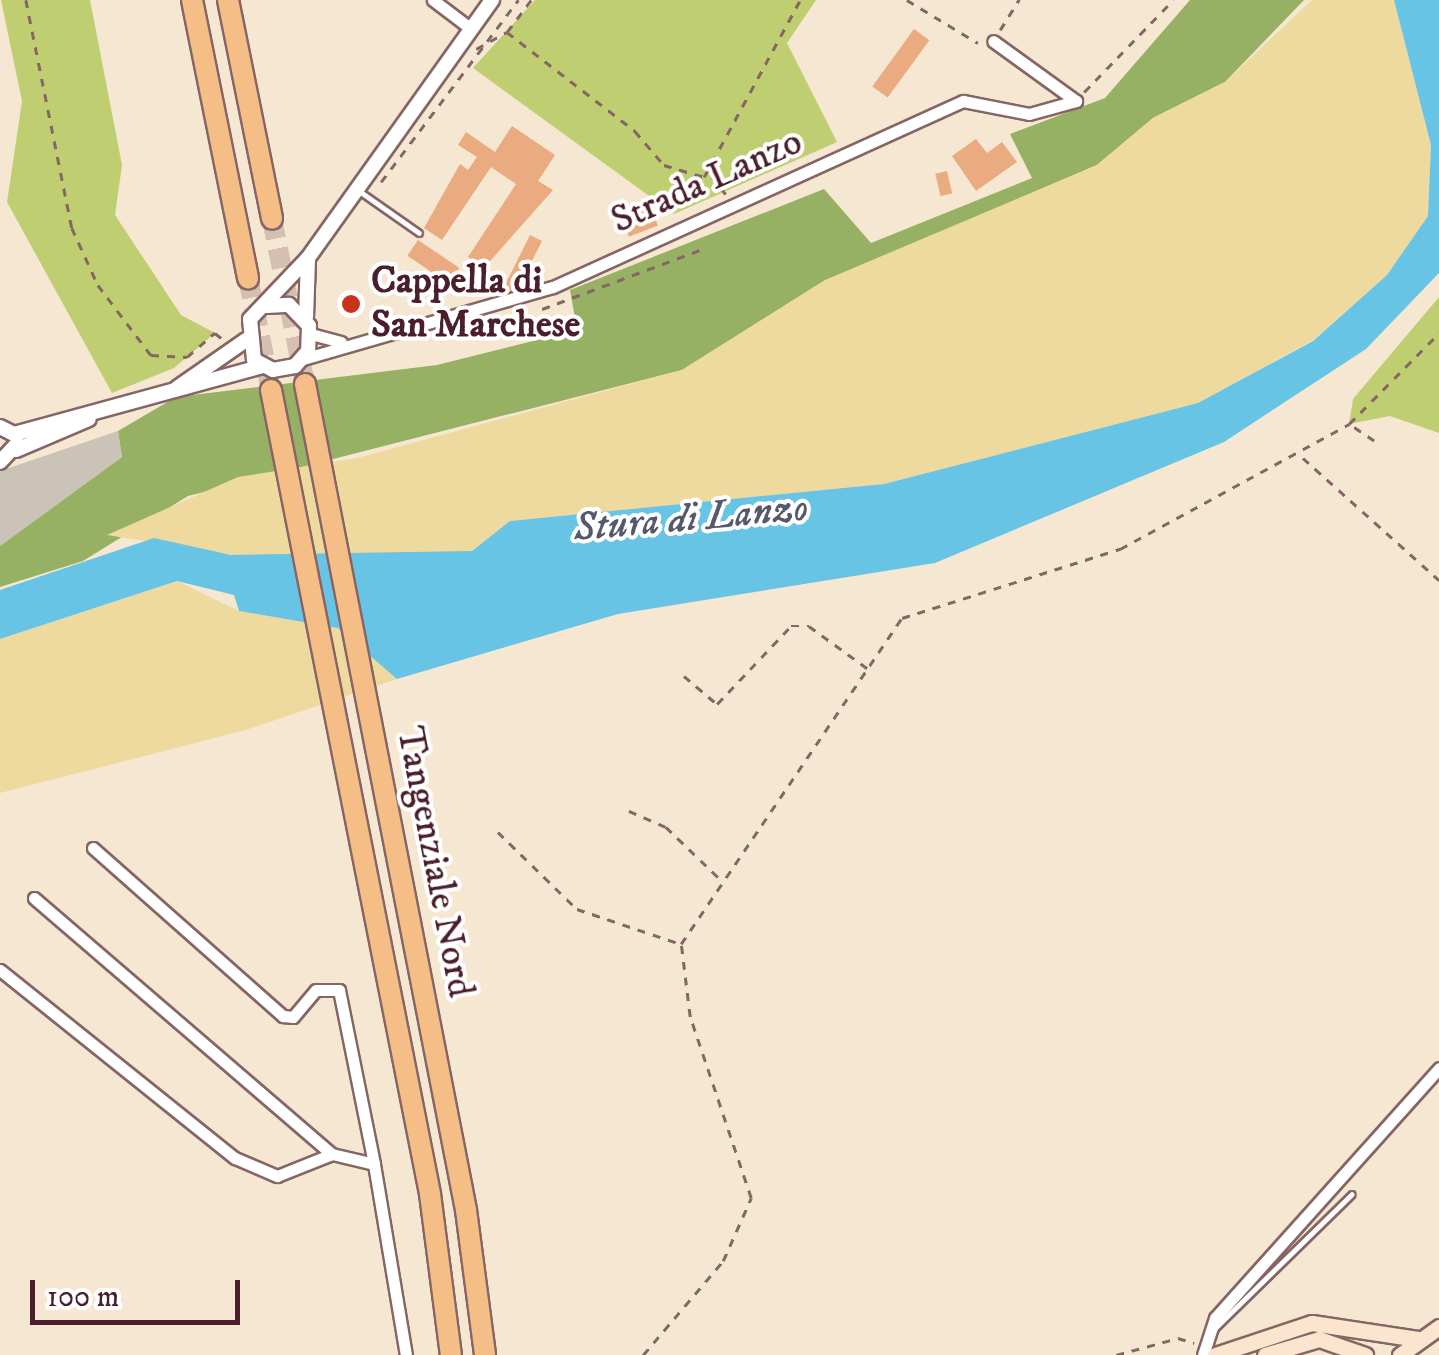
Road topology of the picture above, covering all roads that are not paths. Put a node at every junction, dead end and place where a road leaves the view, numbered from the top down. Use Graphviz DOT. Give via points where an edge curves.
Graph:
graph roads {
  1 [pos="192,0"];
  2 [pos="228,0"];
  3 [pos="432,0"];
  4 [pos="492,0"];
  5 [pos="467,33"];
  6 [pos="993,40"];
  7 [pos="357,189"];
  8 [pos="272,219"];
  9 [pos="420,234"];
  10 [pos="308,258"];
  11 [pos="248,278"];
  12 [pos="267,306"];
  13 [pos="306,318"];
  14 [pos="311,334"];
  15 [pos="360,342"];
  16 [pos="239,344"];
  17 [pos="303,359"];
  18 [pos="263,366"];
  19 [pos="306,392"];
  20 [pos="168,394"];
  21 [pos="273,398"];
  22 [pos="10,437"];
  23 [pos="0,462"];
  24 [pos="93,848"];
  25 [pos="34,898"];
  26 [pos="0,970"];
  27 [pos="1439,1068"];
  28 [pos="332,1154"];
  29 [pos="374,1164"];
  30 [pos="1352,1194"];
  31 [pos="1439,1327"];
  32 [pos="1211,1332"];
  33 [pos="1418,1339"];
  34 [pos="1202,1350"];
  35 [pos="406,1355"];
  36 [pos="451,1355"];
  37 [pos="486,1355"];
  38 [pos="1215,1355"];
  39 [pos="1265,1355"];
  40 [pos="1365,1355"];
  41 [pos="1400,1355"];
  1 -- 11 [label="highway"];
  2 -- 8 [label="highway"];
  3 -- 5 [label="street"];
  4 -- 5 [label="street"];
  5 -- 7 [label="street"];
  6 -- 15 [label="street, Strada Lanzo" via="1076,100 1029,114 962,102 486,312"];
  7 -- 9 [label="lane"];
  7 -- 10 [label="street"];
  10 -- 12 [label="street"];
  10 -- 13 [label="street"];
  12 -- 13 [label="street"];
  12 -- 16 [label="street"];
  13 -- 14 [label="street"];
  14 -- 15 [label="street, Strada Lanzo"];
  14 -- 17 [label="street"];
  15 -- 17 [label="street, Strada Lanzo"];
  16 -- 18 [label="street"];
  16 -- 20 [label="street"];
  17 -- 18 [label="street"];
  18 -- 20 [label="street"];
  19 -- 37 [label="highway, Tangenziale Nord"];
  20 -- 22 [label="street"];
  21 -- 36 [label="highway, Tangenziale Nord" via="430,1194"];
  22 -- 23 [label="street"];
  24 -- 29 [label="street" via="283,1016 292,1017 316,990 339,990"];
  25 -- 28 [label="street"];
  26 -- 28 [label="street" via="235,1158 277,1176"];
  27 -- 32 [label="street"];
  28 -- 29 [label="street"];
  29 -- 35 [label="street"];
  30 -- 32 [label="lane" via="1247,1306"];
  31 -- 33 [label="main road"];
  32 -- 34 [label="street"];
  33 -- 38 [label="main road" via="1312,1323"];
  33 -- 41 [label="main road"];
  39 -- 40 [label="main road" via="1319,1339"];
}
